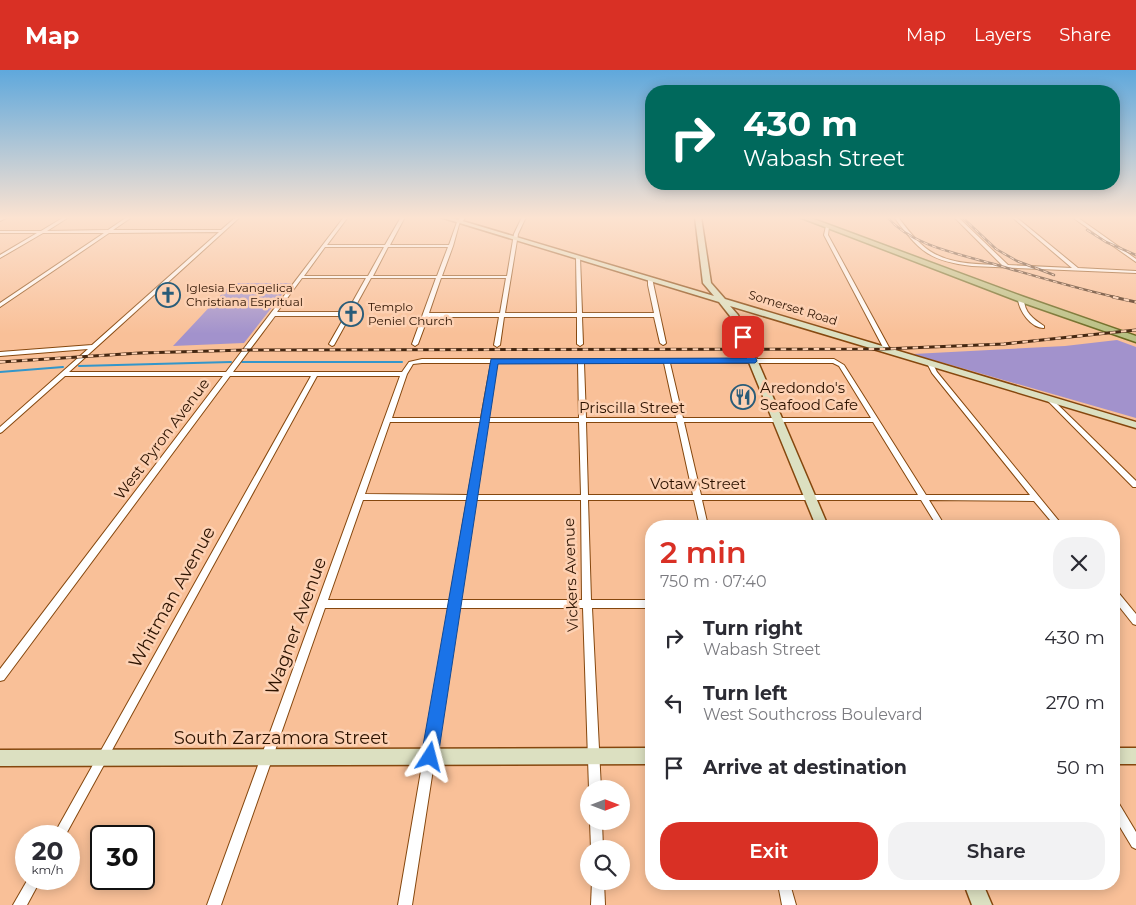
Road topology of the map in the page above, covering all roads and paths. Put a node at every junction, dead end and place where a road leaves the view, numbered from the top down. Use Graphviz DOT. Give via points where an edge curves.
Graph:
graph roads {
  1 [pos="72,256"];
  2 [pos="194,256"];
  3 [pos="317,256"];
  4 [pos="381,256"];
  5 [pos="447,256"];
  6 [pos="513,256"];
  7 [pos="575,256"];
  8 [pos="703,256"];
  9 [pos="837,256"];
  10 [pos="907,256"];
  11 [pos="937,256"];
  12 [pos="996,256"];
  13 [pos="1060,256"];
  14 [pos="578,257"];
  15 [pos="1006,266"];
  16 [pos="1076,269"];
  17 [pos="1136,272"];
  18 [pos="301,277"];
  19 [pos="369,277"];
  20 [pos="440,277"];
  21 [pos="509,277"];
  22 [pos="650,279"];
  23 [pos="1022,299"];
  24 [pos="723,300"];
  25 [pos="0,305"];
  26 [pos="274,314"];
  27 [pos="349,314"];
  28 [pos="656,314"];
  29 [pos="426,315"];
  30 [pos="502,315"];
  31 [pos="579,315"];
  32 [pos="1064,315"];
  33 [pos="1042,327"];
  34 [pos="1136,339"];
  35 [pos="663,343"];
  36 [pos="1136,343"];
  37 [pos="332,344"];
  38 [pos="415,344"];
  39 [pos="580,344"];
  40 [pos="497,346"];
  41 [pos="93,347"];
  42 [pos="888,350"];
  43 [pos="0,354"];
  44 [pos="494,361"];
  45 [pos="581,361"];
  46 [pos="667,361"];
  47 [pos="752,361"];
  48 [pos="930,362"];
  49 [pos="62,374"];
  50 [pos="228,374"];
  51 [pos="315,374"];
  52 [pos="404,374"];
  53 [pos="1049,398"];
  54 [pos="388,420"];
  55 [pos="485,420"];
  56 [pos="583,420"];
  57 [pos="680,420"];
  58 [pos="778,420"];
  59 [pos="876,420"];
  60 [pos="1136,424"];
  61 [pos="0,431"];
  62 [pos="1136,485"];
  63 [pos="360,497"];
  64 [pos="472,497"];
  65 [pos="585,497"];
  66 [pos="698,497"];
  67 [pos="810,498"];
  68 [pos="924,498"];
  69 [pos="1036,498"];
  70 [pos="703,520"];
  71 [pos="819,520"];
  72 [pos="938,520"];
  73 [pos="1054,520"];
  74 [pos="1120,601"];
  75 [pos="321,604"];
  76 [pos="587,604"];
  77 [pos="645,604"];
  78 [pos="455,605"];
  79 [pos="1136,621"];
  80 [pos="0,677"];
  81 [pos="594,756"];
  82 [pos="645,756"];
  83 [pos="1120,756"];
  84 [pos="1136,756"];
  85 [pos="430,757"];
  86 [pos="0,758"];
  87 [pos="267,758"];
  88 [pos="102,759"];
  89 [pos="595,780"];
  90 [pos="1120,816"];
  91 [pos="64,825"];
  92 [pos="1136,843"];
  93 [pos="29,890"];
  94 [pos="598,890"];
  95 [pos="785,890"];
  96 [pos="976,890"];
  97 [pos="20,905"];
  98 [pos="214,905"];
  99 [pos="405,905"];
  100 [pos="598,905"];
  101 [pos="789,905"];
  102 [pos="982,905"];
  1 -- 25 [label="street"];
  2 -- 41 [label="street"];
  3 -- 18 [label="street, West Pyron Avenue"];
  4 -- 19 [label="street"];
  5 -- 20 [label="street"];
  6 -- 21 [label="street"];
  7 -- 14 [label="main road, Somerset Road"];
  8 -- 24 [label="main road" via="707,283"];
  9 -- 42 [label="street"];
  10 -- 23 [label="main road"];
  11 -- 15 [label="street" via="957,263"];
  12 -- 15 [label="street"];
  13 -- 16 [label="street"];
  14 -- 22 [label="main road, Somerset Road"];
  14 -- 31 [label="street"];
  15 -- 16 [label="street"];
  16 -- 17 [label="street"];
  18 -- 19 [label="street"];
  18 -- 26 [label="street, West Pyron Avenue"];
  19 -- 20 [label="street"];
  19 -- 27 [label="street"];
  20 -- 21 [label="street"];
  20 -- 29 [label="street"];
  21 -- 30 [label="street"];
  22 -- 24 [label="main road, Somerset Road"];
  22 -- 28 [label="street"];
  23 -- 32 [label="main road"];
  23 -- 33 [label="street" via="1021,306"];
  24 -- 42 [label="main road, Somerset Road"];
  24 -- 47 [label="main road" via="734,315"];
  26 -- 27 [label="street"];
  26 -- 50 [label="street, West Pyron Avenue"];
  27 -- 37 [label="street"];
  28 -- 31 [label="street"];
  28 -- 35 [label="street"];
  29 -- 30 [label="street"];
  29 -- 38 [label="street"];
  30 -- 31 [label="street"];
  30 -- 40 [label="street"];
  31 -- 39 [label="street"];
  32 -- 34 [label="main road"];
  32 -- 36 [label="main road"];
  41 -- 43 [label="street"];
  41 -- 49 [label="street"];
  42 -- 48 [label="main road, Somerset Road"];
  44 -- 45 [label="street"];
  44 -- 52 [label="street, Wagner Avenue" via="414,362"];
  44 -- 55 [label="street"];
  45 -- 46 [label="street"];
  45 -- 56 [label="street, Vickers Avenue"];
  46 -- 47 [label="street"];
  46 -- 57 [label="street"];
  47 -- 58 [label="main road"];
  47 -- 59 [label="street" via="839,363"];
  48 -- 53 [label="main road, Somerset Road"];
  48 -- 69 [label="street" via="934,372"];
  49 -- 50 [label="street"];
  49 -- 61 [label="street"];
  50 -- 51 [label="street"];
  50 -- 80 [label="street, West Pyron Avenue"];
  51 -- 52 [label="street"];
  51 -- 88 [label="street, Whitman Avenue"];
  52 -- 54 [label="street, Wagner Avenue"];
  53 -- 60 [label="main road, Somerset Road"];
  53 -- 62 [label="street"];
  54 -- 55 [label="street, Priscilla Street"];
  54 -- 63 [label="street, Wagner Avenue"];
  55 -- 56 [label="street, Priscilla Street"];
  55 -- 64 [label="street"];
  56 -- 57 [label="street, Priscilla Street"];
  56 -- 65 [label="street, Vickers Avenue"];
  57 -- 58 [label="street, Priscilla Street"];
  57 -- 66 [label="street"];
  58 -- 59 [label="street, Priscilla Street"];
  58 -- 67 [label="main road"];
  59 -- 68 [label="street"];
  63 -- 64 [label="street, Votaw Street"];
  63 -- 75 [label="street, Wagner Avenue"];
  64 -- 65 [label="street, Votaw Street"];
  64 -- 78 [label="street"];
  65 -- 66 [label="street, Votaw Street"];
  65 -- 76 [label="street, Vickers Avenue"];
  66 -- 67 [label="street, Votaw Street"];
  66 -- 70 [label="street"];
  67 -- 68 [label="street, Votaw Street"];
  67 -- 71 [label="main road"];
  68 -- 69 [label="street, Votaw Street"];
  68 -- 72 [label="street"];
  69 -- 73 [label="street"];
  74 -- 79 [label="street"];
  75 -- 78 [label="street"];
  75 -- 87 [label="street, Wagner Avenue"];
  76 -- 77 [label="street"];
  76 -- 78 [label="street"];
  76 -- 81 [label="street, Vickers Avenue"];
  78 -- 85 [label="street"];
  81 -- 82 [label="main road, South Zarzamora Street"];
  81 -- 85 [label="main road, South Zarzamora Street"];
  81 -- 89 [label="street, Vickers Avenue"];
  83 -- 84 [label="main road"];
  85 -- 87 [label="main road, South Zarzamora Street"];
  85 -- 99 [label="street"];
  86 -- 88 [label="main road, South Zarzamora Street"];
  87 -- 88 [label="main road, South Zarzamora Street"];
  87 -- 98 [label="street, Wagner Avenue"];
  88 -- 91 [label="street, Whitman Avenue"];
  90 -- 92 [label="street"];
  93 -- 97 [label="street"];
  94 -- 100 [label="street"];
  95 -- 101 [label="street"];
  96 -- 102 [label="main road"];
}
